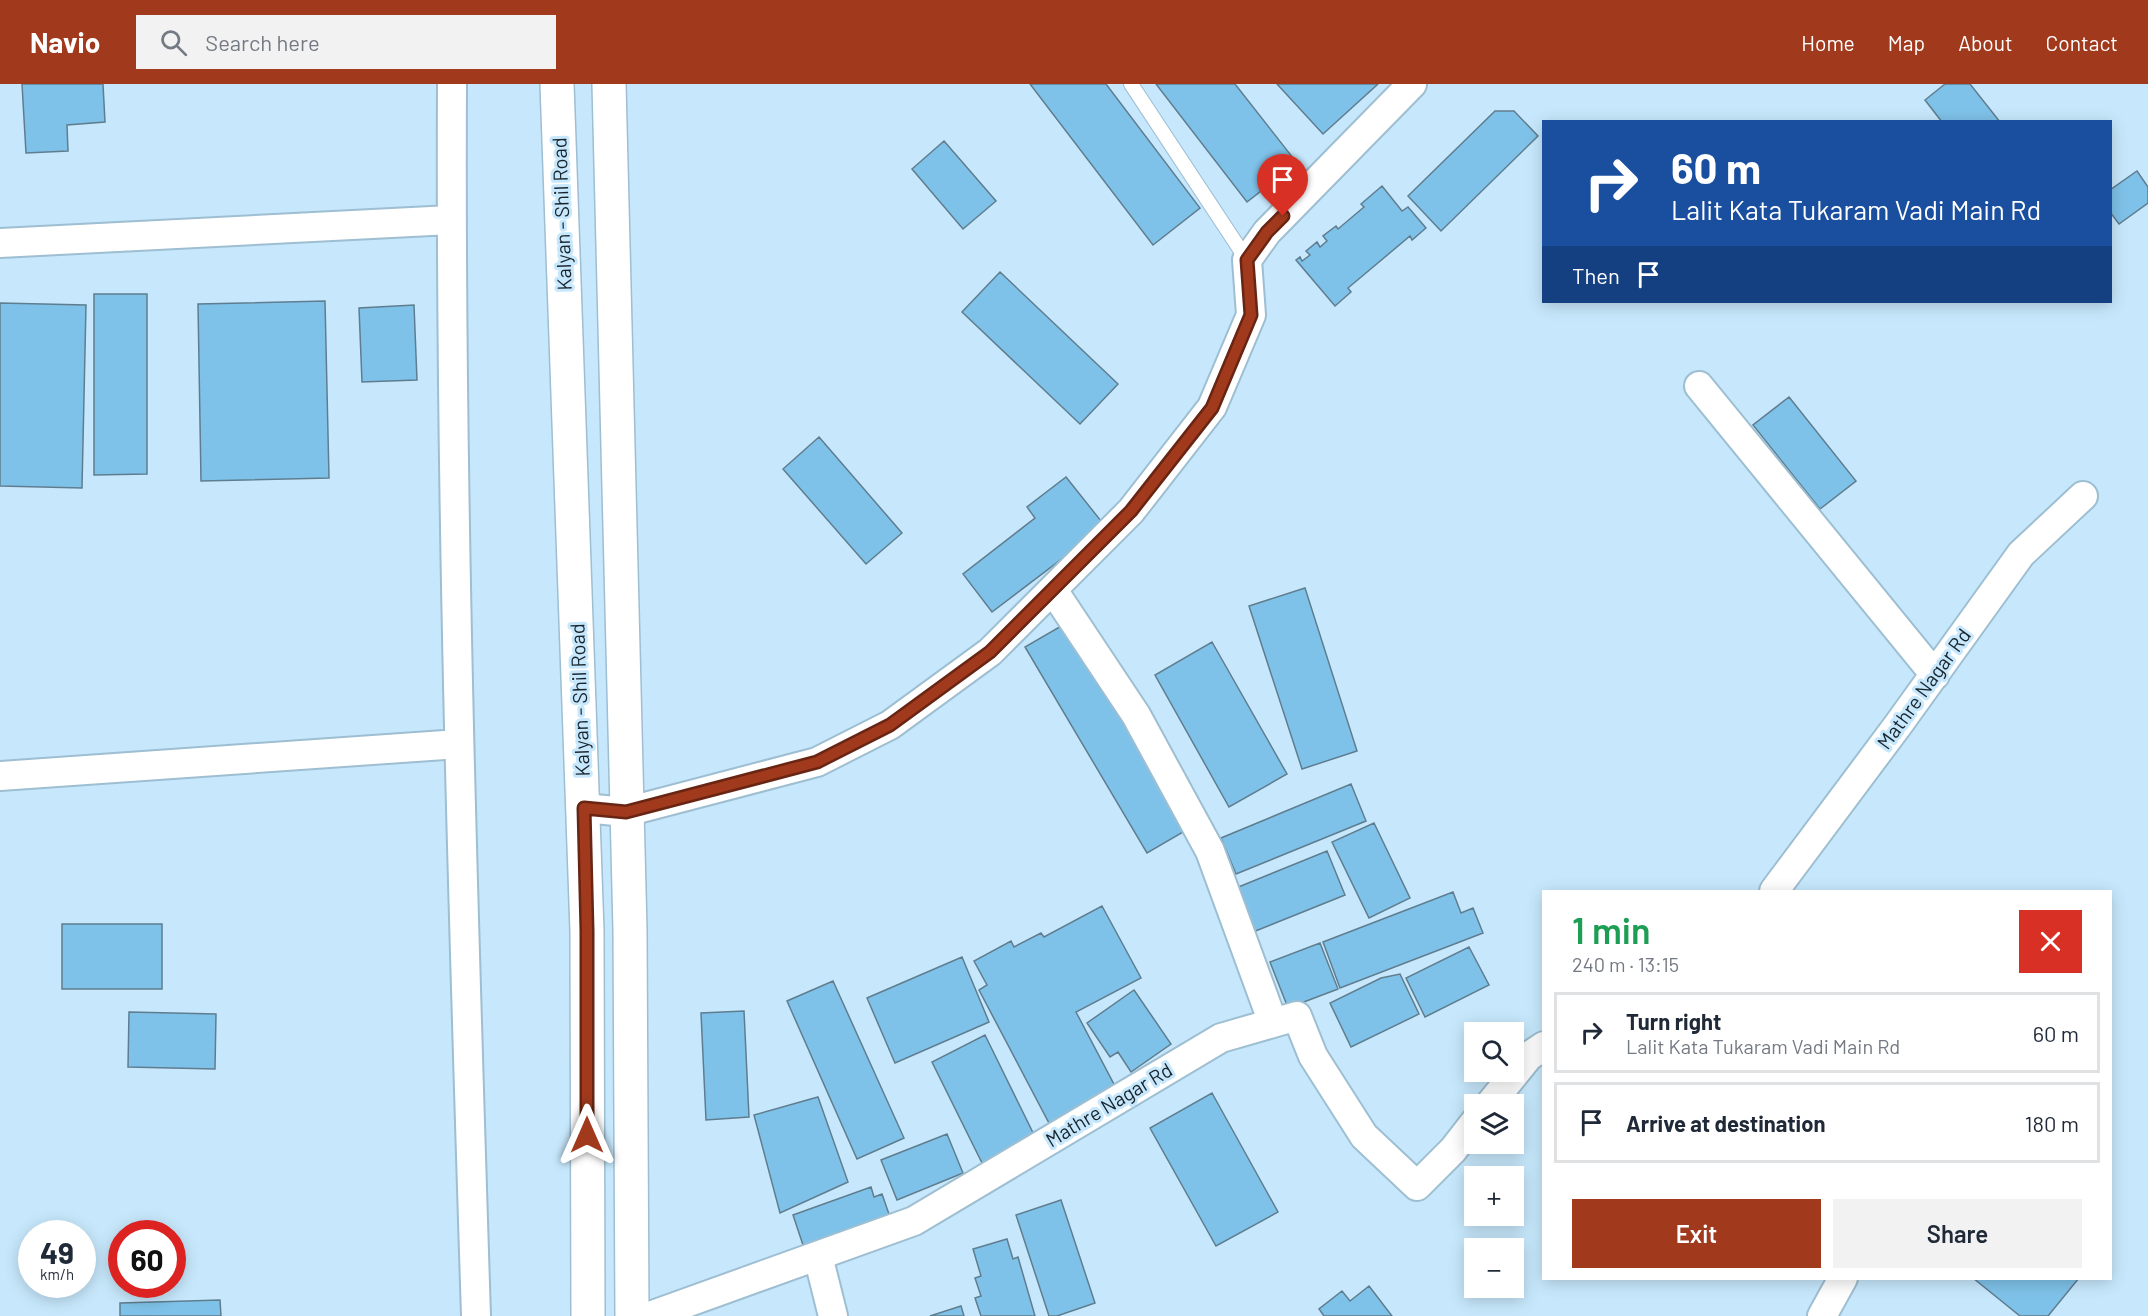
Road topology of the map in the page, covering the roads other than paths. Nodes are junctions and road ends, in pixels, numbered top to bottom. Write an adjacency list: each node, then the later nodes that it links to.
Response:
1 (452, 84): 6 (street)
2 (557, 84): 15 (main road, Kalyan - Shil Road)
3 (609, 84): 16 (main road)
4 (1131, 84): 8 (lane)
5 (1412, 84): 8 (street)
6 (451, 220): 7 (street); 13 (street)
7 (0, 243)
8 (1247, 260): 11 (street)
9 (1699, 386): 12 (street)
10 (2083, 496): 12 (street, Mathre Nagar Rd)
11 (1053, 590): 16 (street); 18 (street)
12 (1935, 675): 17 (street, Mathre Nagar Rd)
13 (459, 744): 14 (street); 24 (street)
14 (0, 776)
15 (584, 808): 16 (street); 25 (main road, Kalyan - Shil Road)
16 (626, 812): 26 (main road)
17 (1775, 890)
18 (1273, 1023): 21 (street, Mathre Nagar Rd); 22 (street, Mathre Nagar Rd)
19 (1542, 1047): 20 (street)
20 (1498, 1094)
21 (1464, 1136)
22 (818, 1256): 27 (street, Mathre Nagar Rd); 28 (street)
23 (1842, 1280): 29 (street)
24 (476, 1316)
25 (588, 1316)
26 (632, 1316)
27 (650, 1316)
28 (833, 1316)
29 (1822, 1316)

